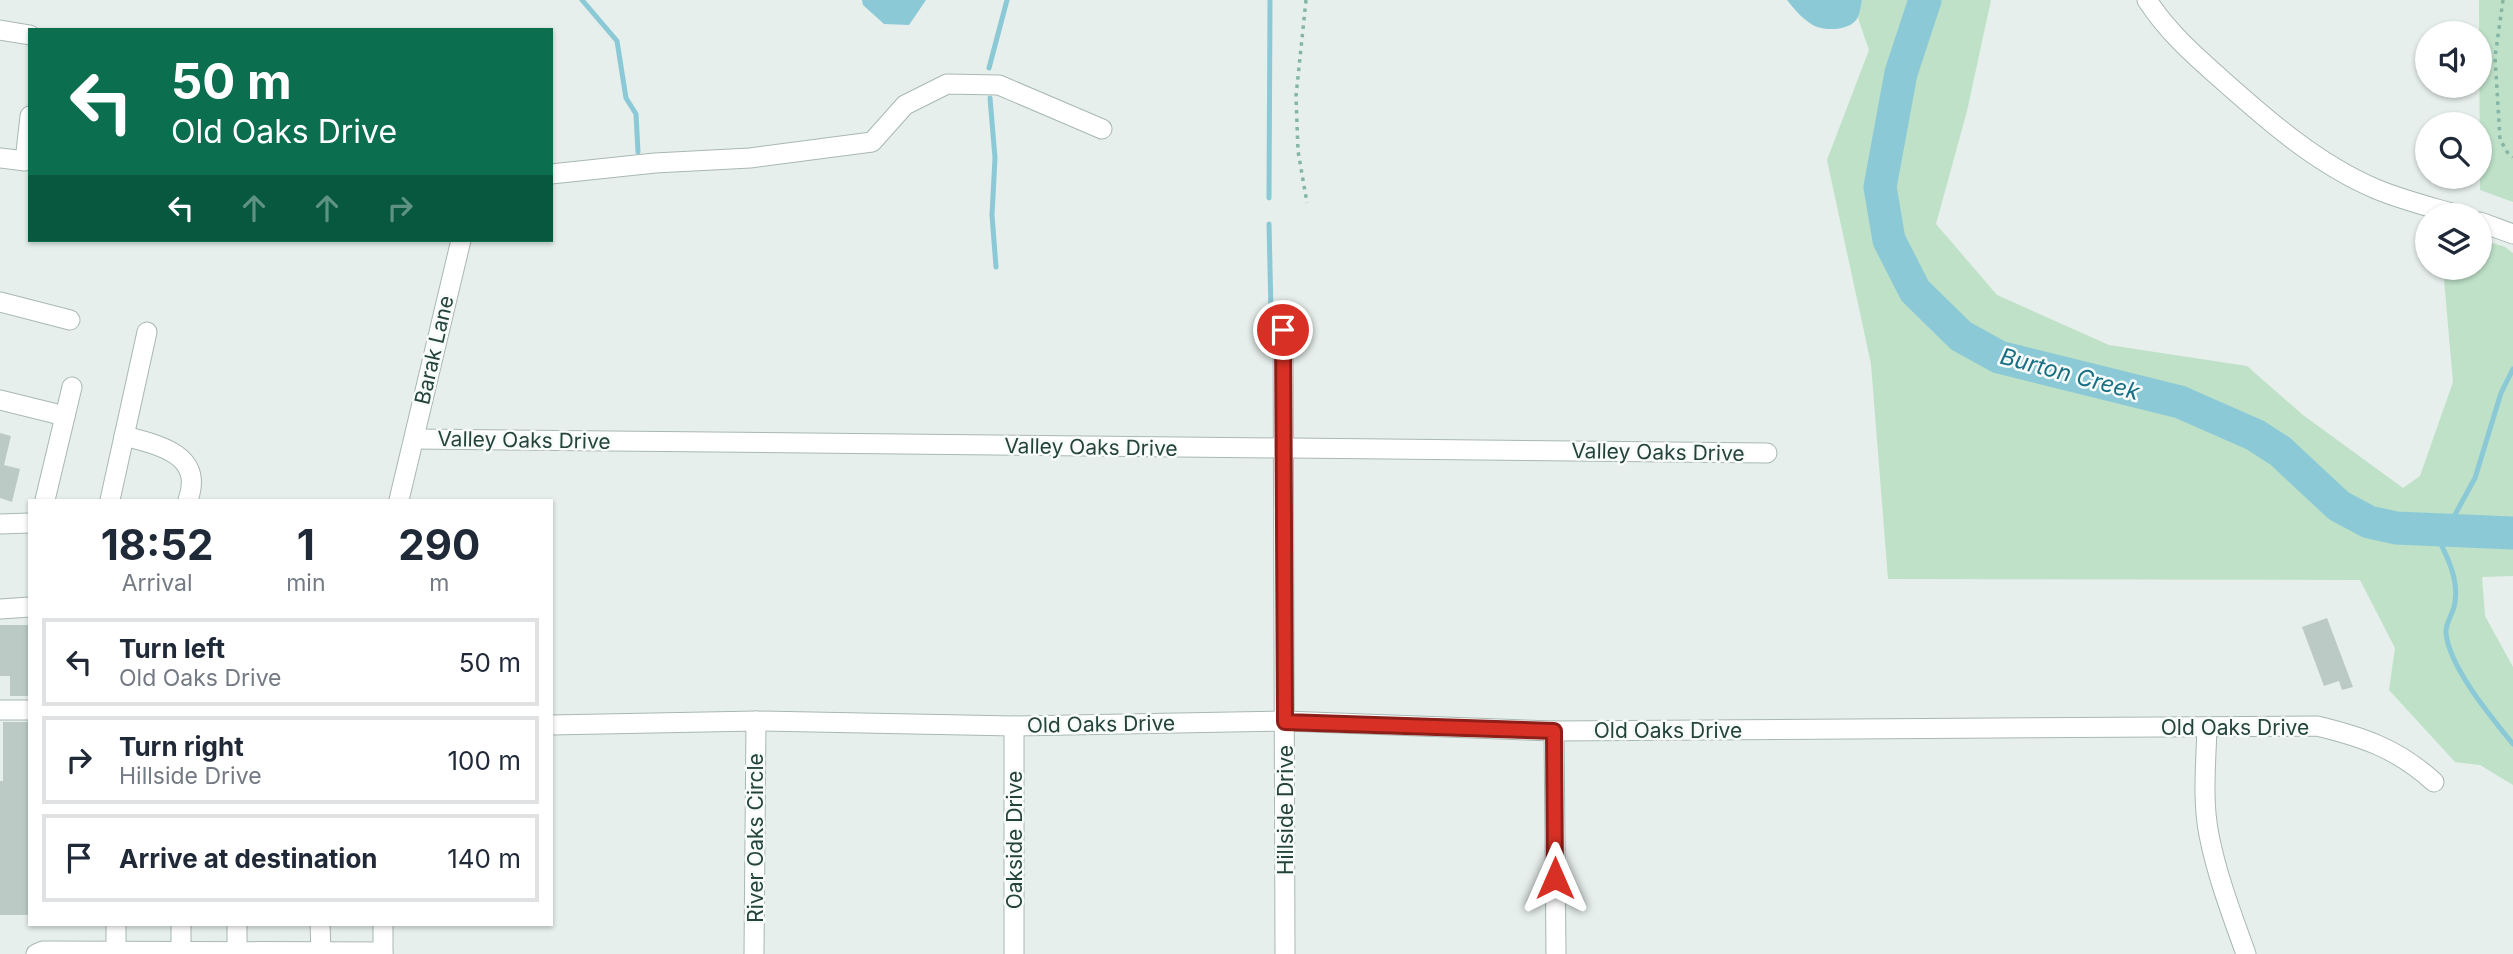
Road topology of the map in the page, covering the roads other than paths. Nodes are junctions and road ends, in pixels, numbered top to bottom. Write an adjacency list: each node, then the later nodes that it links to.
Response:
1 (2147, 0): 8 (street)
2 (0, 30): 3 (street)
3 (28, 35)
4 (1102, 129): 7 (street)
5 (28, 134): 6 (street)
6 (0, 158)
7 (553, 174)
8 (2419, 203)
9 (2492, 226): 10 (street)
10 (2513, 234)
11 (460, 242): 20 (street, Barak Lane)
12 (0, 302): 13 (street)
13 (69, 320)
14 (1283, 330): 21 (street, Hillside Drive)
15 (147, 332): 19 (street)
16 (72, 387): 18 (street)
17 (0, 400): 18 (street)
18 (65, 416): 23 (street)
19 (124, 436): 24 (street); 25 (street)
20 (414, 439): 21 (street, Valley Oaks Drive); 26 (street, Barak Lane)
21 (1283, 449): 22 (street, Valley Oaks Drive); 34 (street, Hillside Drive)
22 (1768, 453)
23 (45, 499)
24 (110, 499)
25 (188, 499)
26 (399, 499)
27 (0, 523): 28 (street)
28 (28, 523)
29 (28, 607): 30 (street)
30 (0, 609)
31 (0, 710): 32 (street)
32 (28, 710)
33 (756, 721): 35 (street, Old Oaks Drive); 36 (street, Old Oaks Drive); 51 (street, River Oaks Circle)
34 (1285, 722): 36 (street, Old Oaks Drive); 38 (street, Old Oaks Drive); 53 (street, Hillside Drive)
35 (553, 725)
36 (1014, 726): 52 (street, Oakside Drive)
37 (2207, 727): 38 (street, Old Oaks Drive); 39 (street, Old Oaks Drive); 55 (street)
38 (1554, 731): 54 (street)
39 (2434, 782)
40 (116, 926): 46 (street)
41 (181, 926): 45 (street)
42 (237, 926): 47 (street)
43 (320, 926): 48 (street)
44 (383, 926): 49 (street)
45 (181, 951): 46 (street); 47 (street)
46 (116, 952): 50 (street)
47 (237, 952): 48 (street)
48 (321, 952): 49 (street)
49 (383, 953)
50 (36, 954)
51 (754, 954)
52 (1014, 954)
53 (1285, 954)
54 (1556, 954)
55 (2246, 954)

